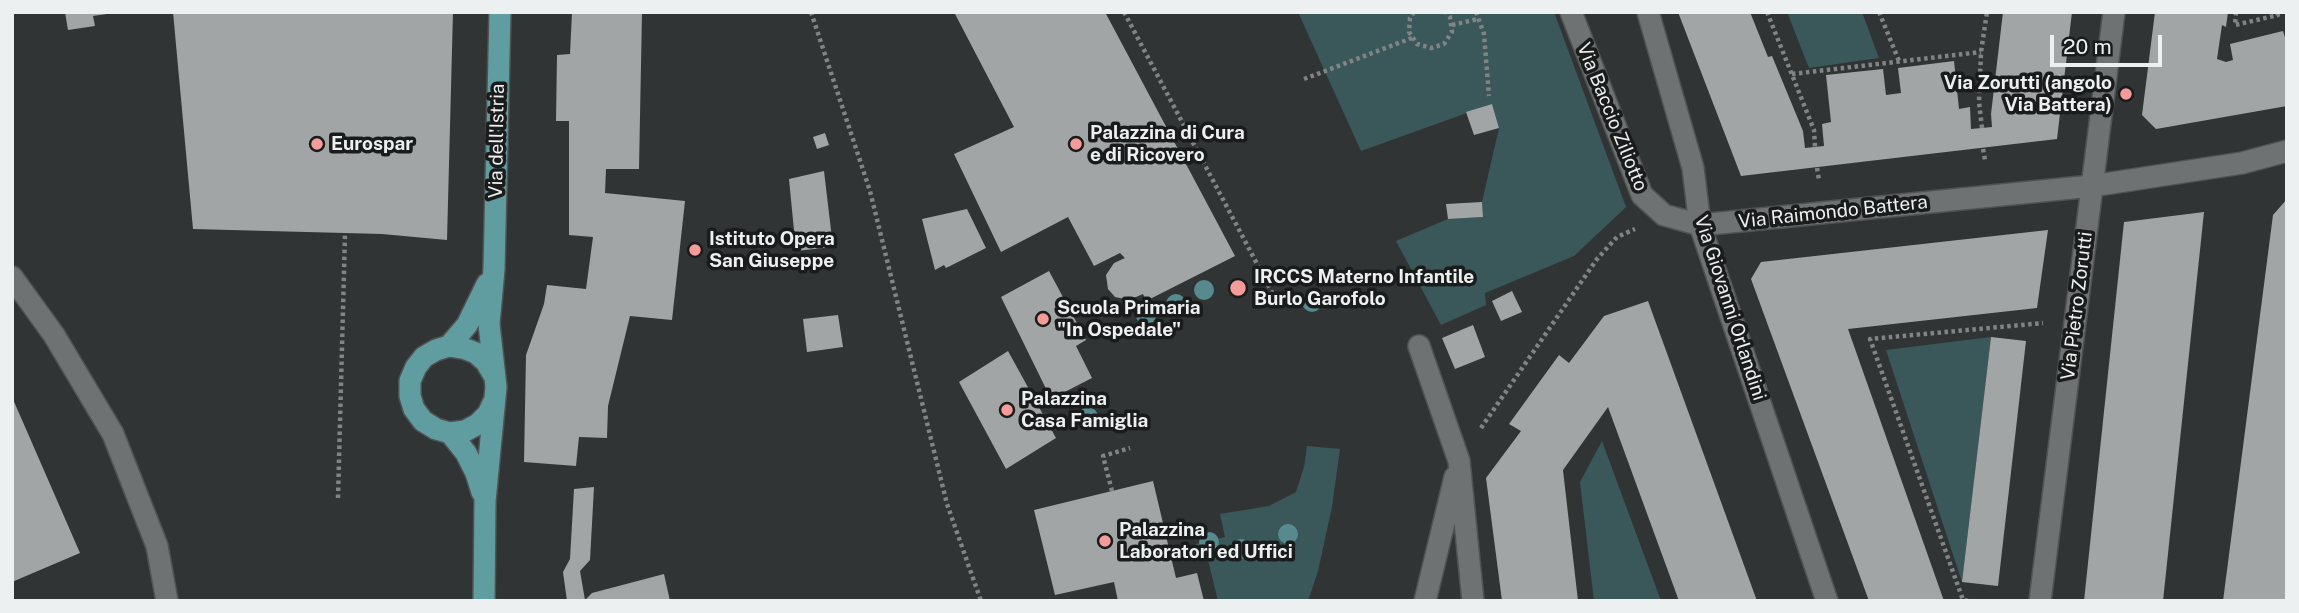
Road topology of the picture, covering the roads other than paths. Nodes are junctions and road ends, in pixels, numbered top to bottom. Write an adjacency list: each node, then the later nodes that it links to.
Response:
1 (500, 12): 9 (main road, Via dell'Istria)
2 (1571, 12): 7 (street, Via Baccio Ziliotto)
3 (1648, 12): 8 (street, Via Giovanni Orlandini)
4 (2114, 12): 6 (street, Via Pietro Zorutti)
5 (2287, 151): 6 (street, Via Raimondo Battera)
6 (2092, 186): 8 (street, Via Raimondo Battera); 23 (street, Via Pietro Zorutti)
7 (1664, 215): 8 (street, Via Raimondo Battera)
8 (1700, 225): 22 (street, Via Giovanni Orlandini)
9 (494, 269): 11 (main road, Via dell'Istria); 13 (main road, Via dell'Istria)
10 (12, 277): 18 (street)
11 (449, 346): 13 (main road); 15 (main road, Via dell'Istria)
12 (1419, 346): 16 (street)
13 (493, 374): 14 (main road, Via dell'Istria)
14 (494, 401): 15 (main road); 17 (main road, Via dell'Istria)
15 (450, 433): 17 (main road, Via dell'Istria)
16 (1459, 461): 20 (street); 21 (street)
17 (485, 501): 19 (main road, Via dell'Istria)
18 (167, 601)
19 (484, 601)
20 (1425, 601)
21 (1473, 601)
22 (1827, 601)
23 (2040, 601)

